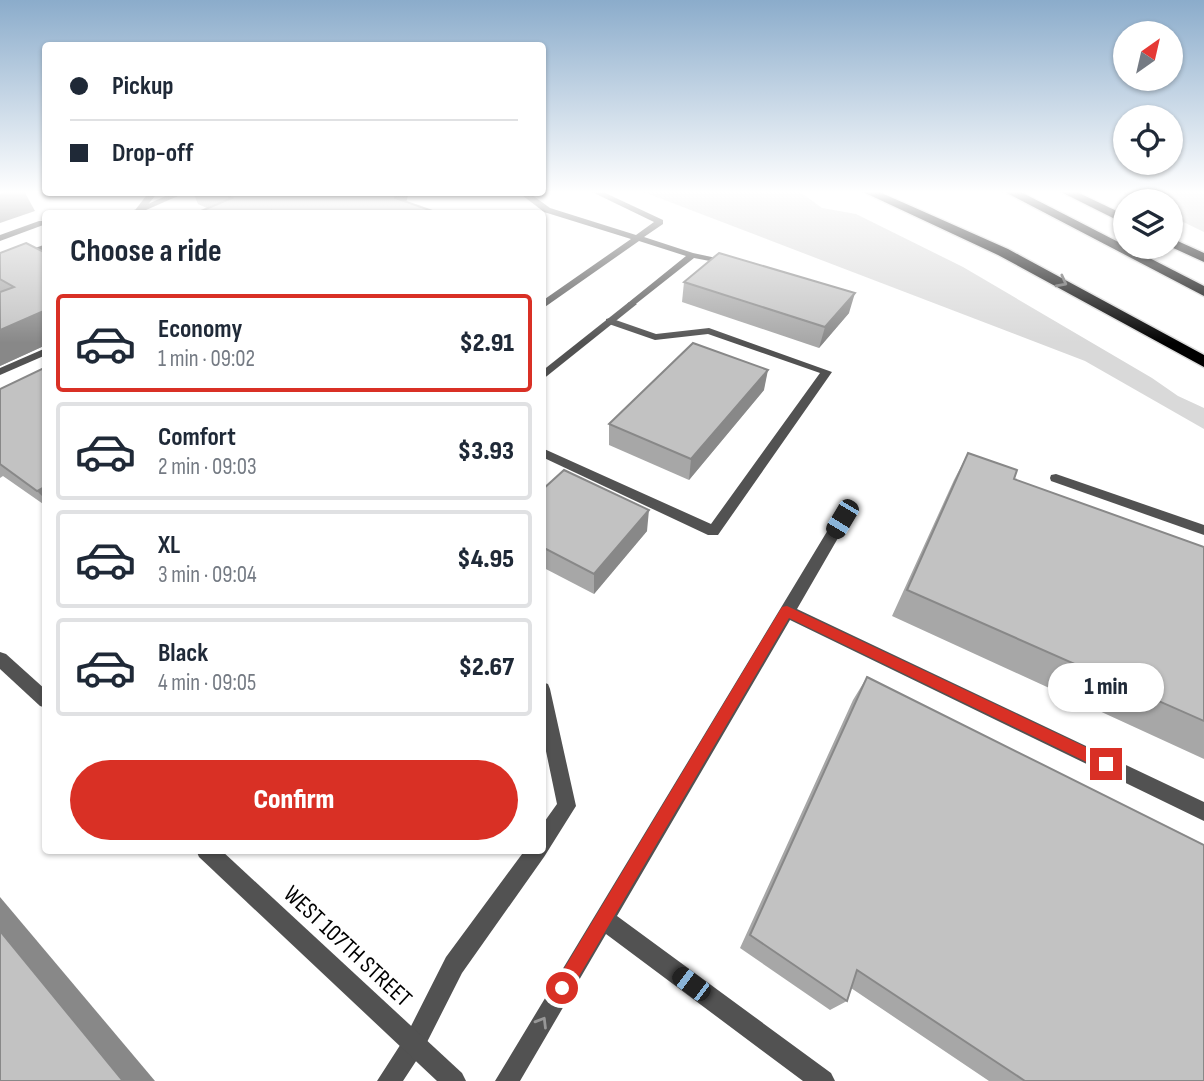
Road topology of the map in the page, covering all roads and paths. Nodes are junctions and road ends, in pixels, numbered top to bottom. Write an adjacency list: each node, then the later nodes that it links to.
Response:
1 (634, 241): 12 (street)
2 (645, 241): 7 (street)
3 (979, 241): 15 (highway, one-way to 15)
4 (1106, 241): 11 (highway)
5 (42, 248): 10 (street)
6 (1183, 248): 8 (highway)
7 (692, 255): 9 (street); 13 (street)
8 (1204, 258)
9 (739, 263)
10 (0, 264)
11 (1204, 292)
12 (546, 303)
13 (610, 321): 17 (street); 18 (street)
14 (42, 353): 16 (street)
15 (1204, 362)
16 (0, 372)
17 (546, 374)
18 (546, 454)
19 (1056, 478): 21 (street)
20 (842, 519): 22 (street)
21 (1204, 530)
22 (787, 611): 26 (street); 30 (street)
23 (2, 665): 24 (street)
24 (42, 698)
25 (546, 708): 27 (street)
26 (1204, 811)
27 (546, 836)
28 (210, 854): 31 (street, WEST 107TH STREET)
29 (534, 854): 31 (street)
30 (603, 919): 34 (street, one-way to 30); 35 (street)
31 (414, 1044): 32 (street); 33 (street, WEST 107TH STREET)
32 (389, 1081)
33 (454, 1081)
34 (507, 1081)
35 (823, 1081)

